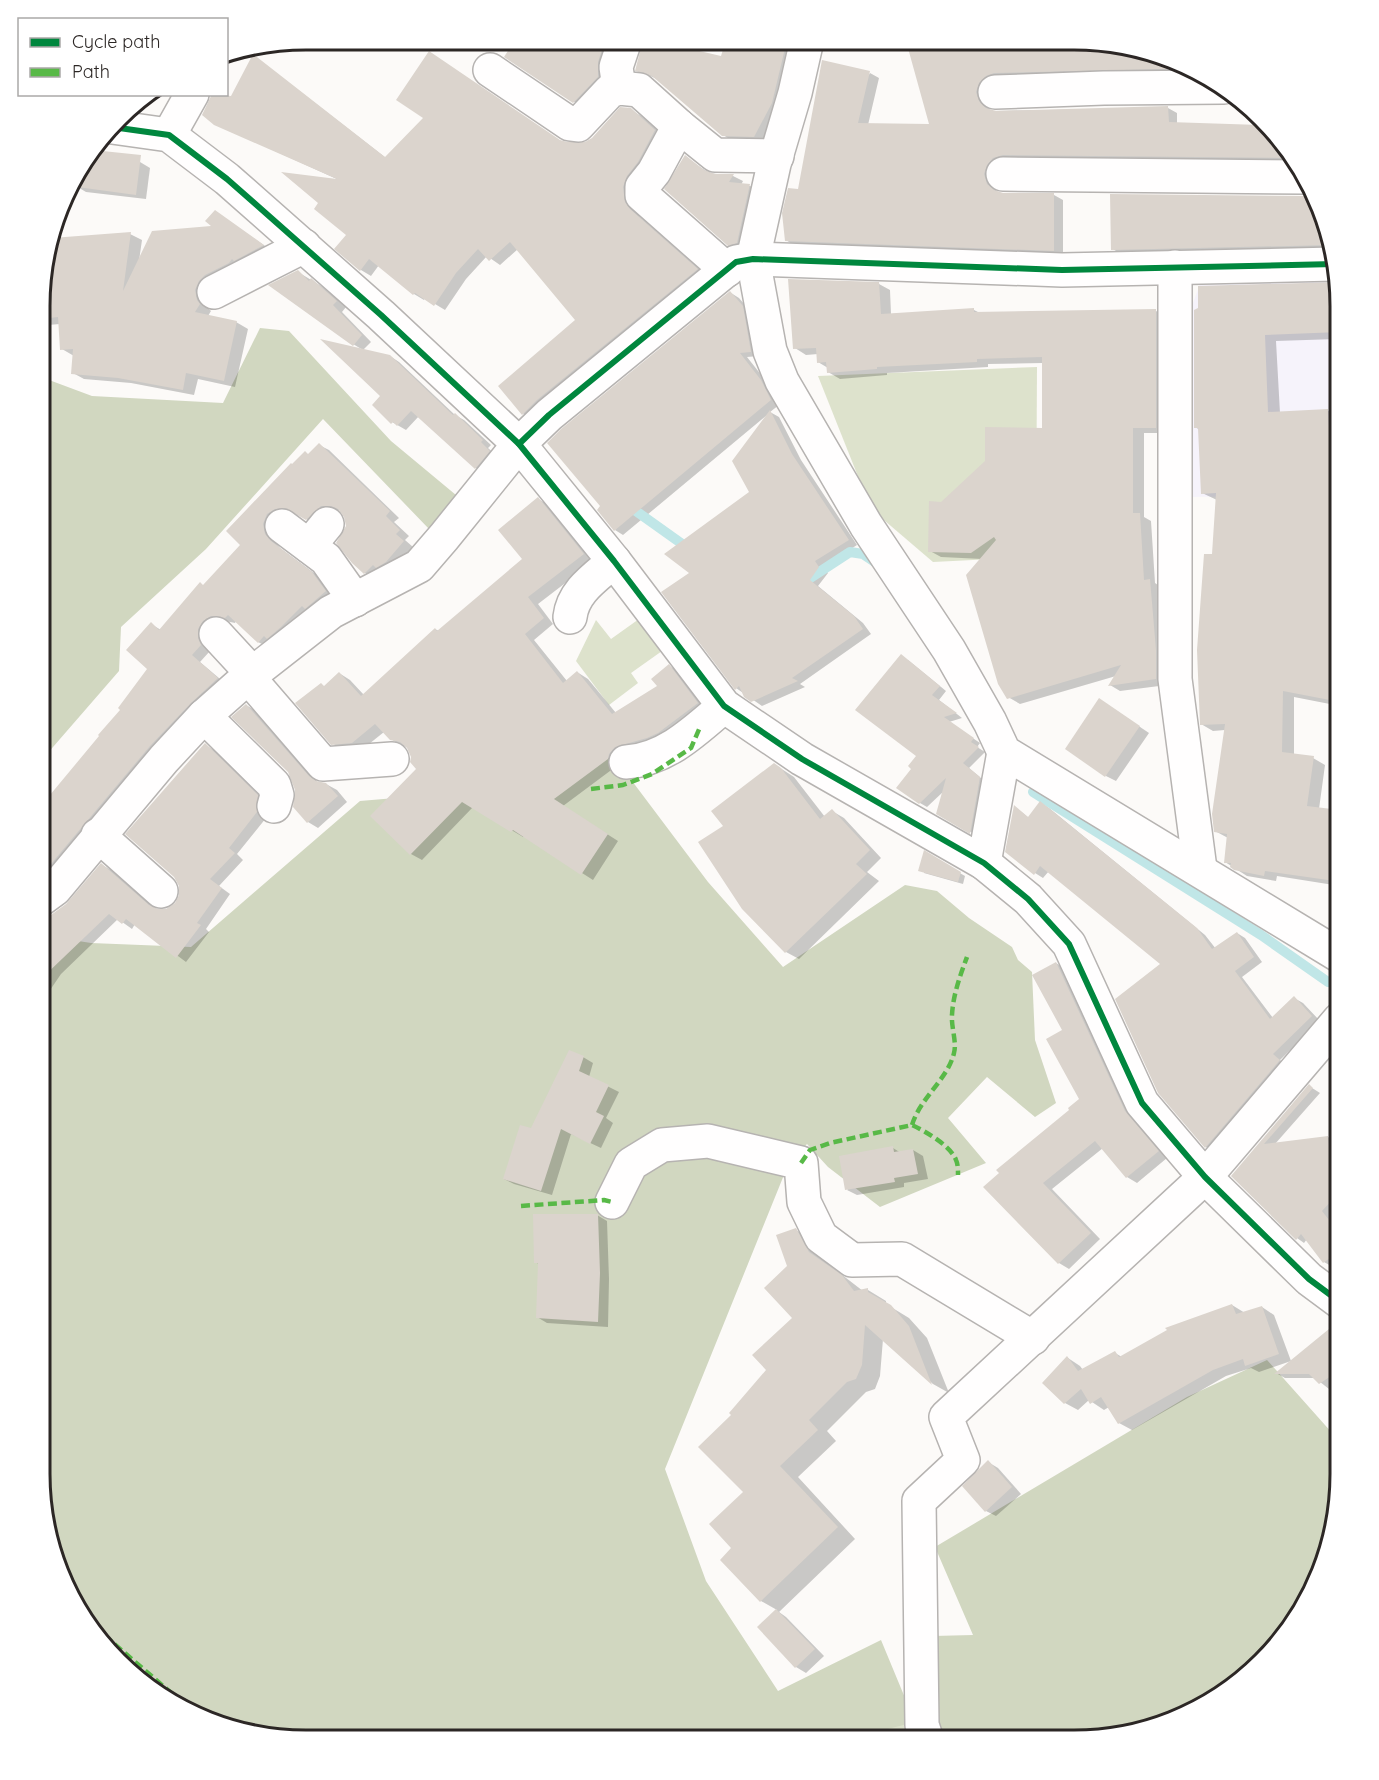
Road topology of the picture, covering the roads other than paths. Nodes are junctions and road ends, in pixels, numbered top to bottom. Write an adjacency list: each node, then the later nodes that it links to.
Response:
1 (622, 50): 5 (street)
2 (805, 50): 11 (street)
3 (490, 70): 5 (street)
4 (1207, 87): 6 (street)
5 (619, 88): 8 (street)
6 (995, 92)
7 (191, 96): 10 (street)
8 (679, 126): 11 (street); 15 (street)
9 (120, 128): 10 (street)
10 (169, 135): 14 (street)
11 (777, 156): 15 (street)
12 (1003, 174): 13 (street)
13 (1294, 177)
14 (304, 246): 18 (street); 19 (street)
15 (740, 264): 17 (street); 19 (street); 28 (street)
16 (1326, 264): 17 (street)
17 (1175, 267): 34 (street)
18 (214, 292)
19 (519, 444): 21 (street); 22 (street)
20 (282, 526): 22 (street)
21 (614, 561): 23 (street); 26 (street)
22 (355, 600): 25 (street)
23 (570, 616)
24 (216, 634): 25 (street)
25 (251, 676): 27 (street); 29 (street)
26 (724, 706): 30 (street); 33 (street)
27 (204, 716): 31 (street); 32 (street)
28 (1004, 752): 33 (street); 34 (street)
29 (392, 759)
30 (626, 762)
31 (274, 806)
32 (98, 835): 35 (street); 36 (street)
33 (984, 863): 39 (street)
34 (1200, 869): 37 (street)
35 (161, 891)
36 (50, 893)
37 (1330, 950)
38 (1330, 1031): 39 (street)
39 (1205, 1177): 41 (street); 42 (street)
40 (612, 1202): 42 (street)
41 (1330, 1295)
42 (1033, 1338): 43 (street)
43 (924, 1730)

